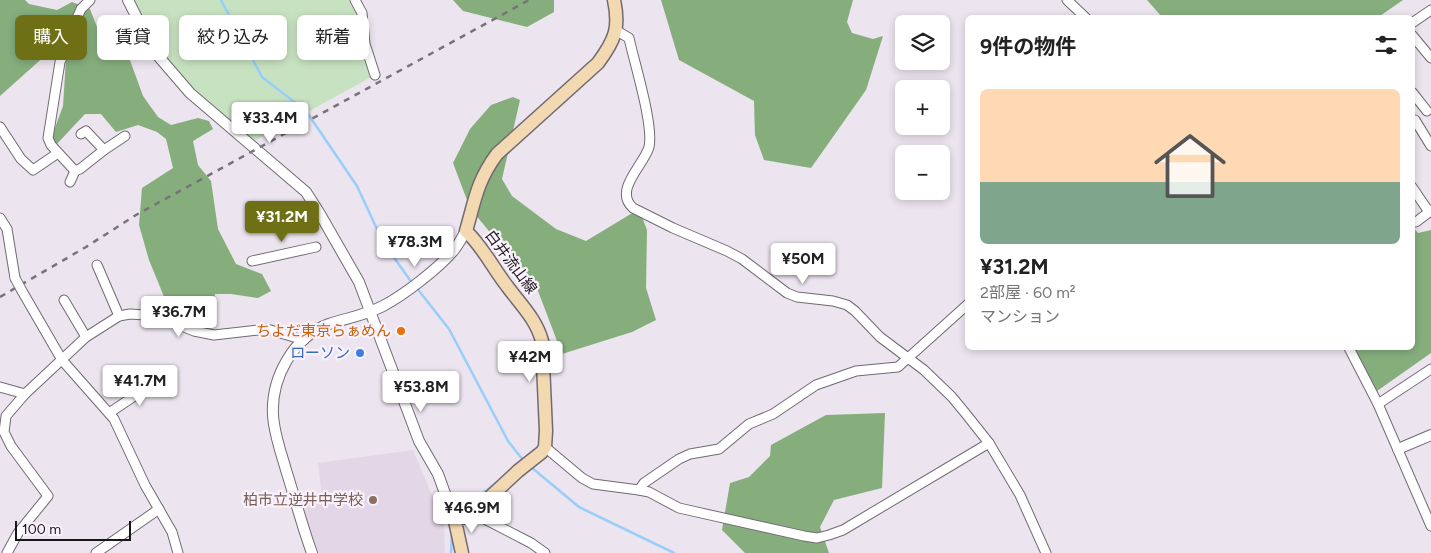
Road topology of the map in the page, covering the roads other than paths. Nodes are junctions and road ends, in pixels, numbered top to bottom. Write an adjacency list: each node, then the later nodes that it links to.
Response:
1 (90, 0): 22 (street)
2 (128, 0): 35 (street)
3 (356, 0): 12 (street)
4 (614, 0): 9 (main road)
5 (1067, 0): 7 (street)
6 (1431, 10): 8 (street)
7 (1083, 15)
8 (1415, 21)
9 (617, 31): 29 (main road, 白井流山線); 40 (street)
10 (1415, 39): 11 (street)
11 (1431, 58)
12 (375, 75)
13 (1415, 95): 14 (street)
14 (1429, 110): 15 (street)
15 (1415, 120)
16 (1415, 122): 20 (street)
17 (0, 127): 22 (street)
18 (82, 134): 21 (street)
19 (125, 136): 21 (street)
20 (1431, 146)
21 (104, 150): 23 (street)
22 (58, 153): 23 (street)
23 (75, 171): 24 (street)
24 (70, 182)
25 (1415, 191): 26 (street)
26 (1430, 211): 28 (street)
27 (0, 218): 41 (street, bridge)
28 (1416, 222)
29 (466, 230): 35 (street); 50 (main road, 白井流山線)
30 (316, 248): 31 (street)
31 (252, 261)
32 (97, 265): 36 (street)
33 (64, 300): 37 (street)
34 (965, 307): 40 (street)
35 (370, 312): 38 (street); 55 (street)
36 (119, 316): 37 (street); 38 (street)
37 (86, 338): 41 (street)
38 (304, 340): 57 (street)
39 (1350, 350): 46 (street)
40 (907, 358): 49 (street); 52 (street)
41 (62, 360): 45 (street); 47 (street)
42 (1431, 370): 46 (street)
43 (157, 381): 47 (street)
44 (0, 388): 45 (street)
45 (24, 394): 58 (street)
46 (1378, 404): 51 (street)
47 (110, 413): 53 (street)
48 (1431, 435): 51 (street)
49 (989, 443): 52 (street); 63 (street)
50 (545, 447): 52 (street); 54 (main road)
51 (1398, 449): 56 (street)
52 (638, 490)
53 (158, 509): 59 (street); 60 (street)
54 (473, 513): 55 (main road); 62 (street)
55 (454, 521): 61 (main road)
56 (1431, 526)
57 (310, 552)
58 (8, 553)
59 (96, 553)
60 (178, 553)
61 (462, 553)
62 (545, 553)
63 (1046, 553)

